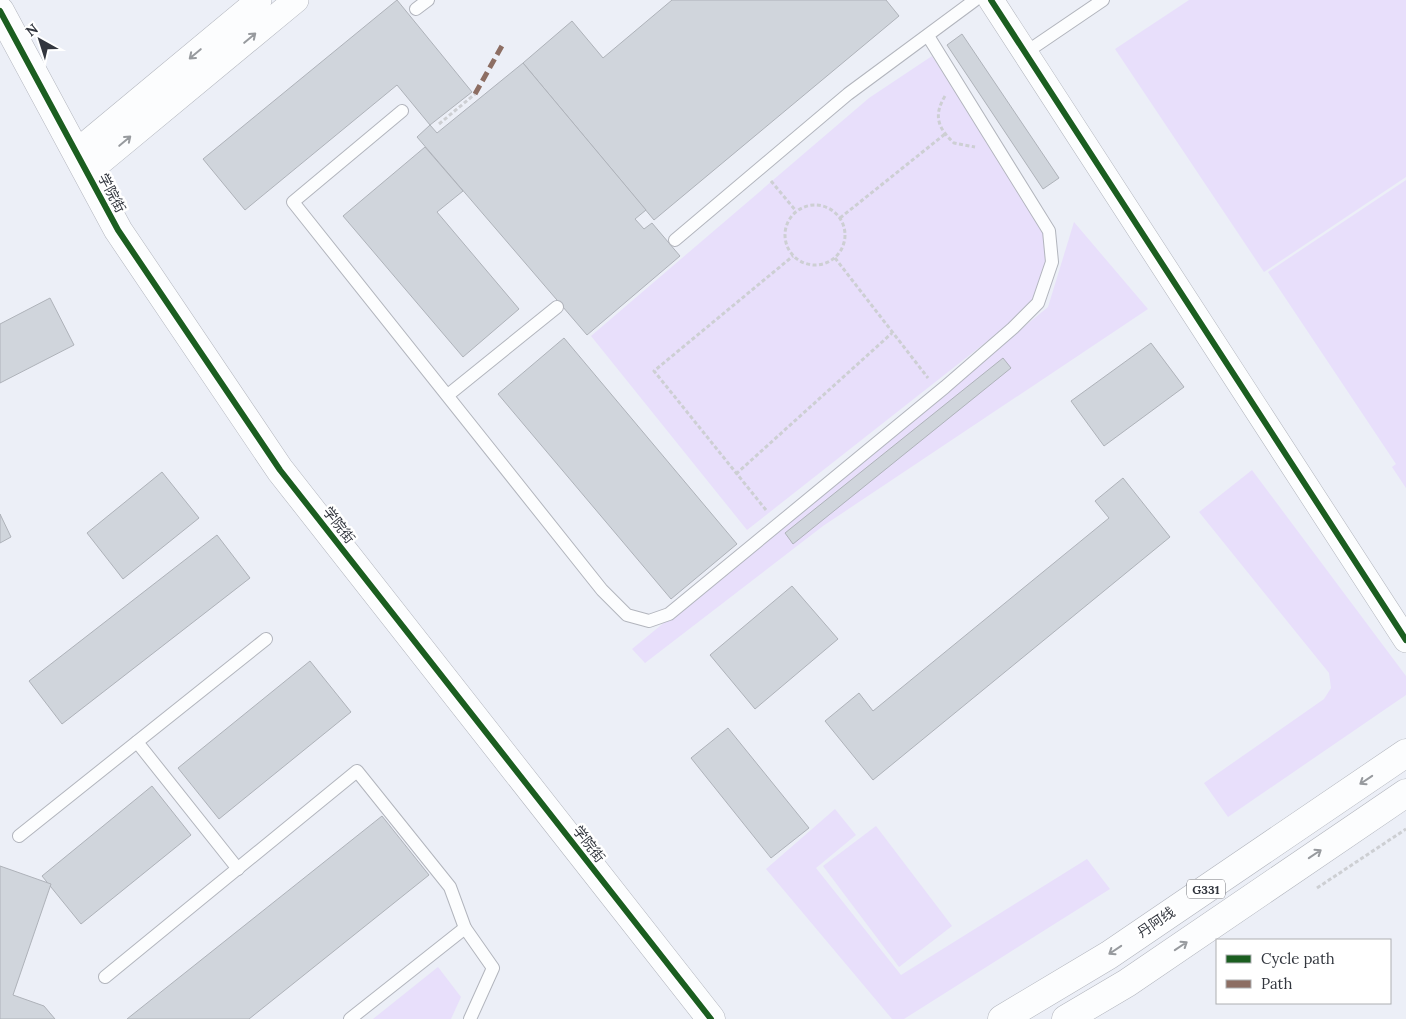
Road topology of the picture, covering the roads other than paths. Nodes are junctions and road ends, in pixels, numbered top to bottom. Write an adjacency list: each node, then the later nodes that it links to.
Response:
1 (259, 0): 12 (street, one-way to 12)
2 (296, 0): 12 (street, one-way to 2)
3 (428, 0): 7 (lane)
4 (975, 0): 9 (lane)
5 (991, 0): 10 (street)
6 (1103, 0): 10 (lane)
7 (416, 9)
8 (0, 10): 12 (main road, 学院街)
9 (928, 36): 13 (lane); 15 (lane)
10 (1025, 53): 17 (street)
11 (402, 112): 15 (lane)
12 (82, 162): 27 (main road, 学院街)
13 (675, 240)
14 (557, 307): 15 (lane)
15 (448, 395)
16 (266, 640): 18 (lane)
17 (1406, 640)
18 (137, 742): 21 (lane); 22 (lane)
19 (1406, 753): 28 (main road, 丹阿线 / G331, one-way to 28)
20 (1406, 793): 29 (main road, G331, one-way to 20)
21 (19, 836)
22 (238, 869): 23 (lane); 24 (lane)
23 (465, 928): 25 (lane); 26 (lane)
24 (105, 977)
25 (350, 1019)
26 (470, 1019)
27 (711, 1019)
28 (1002, 1019)
29 (1066, 1019)

